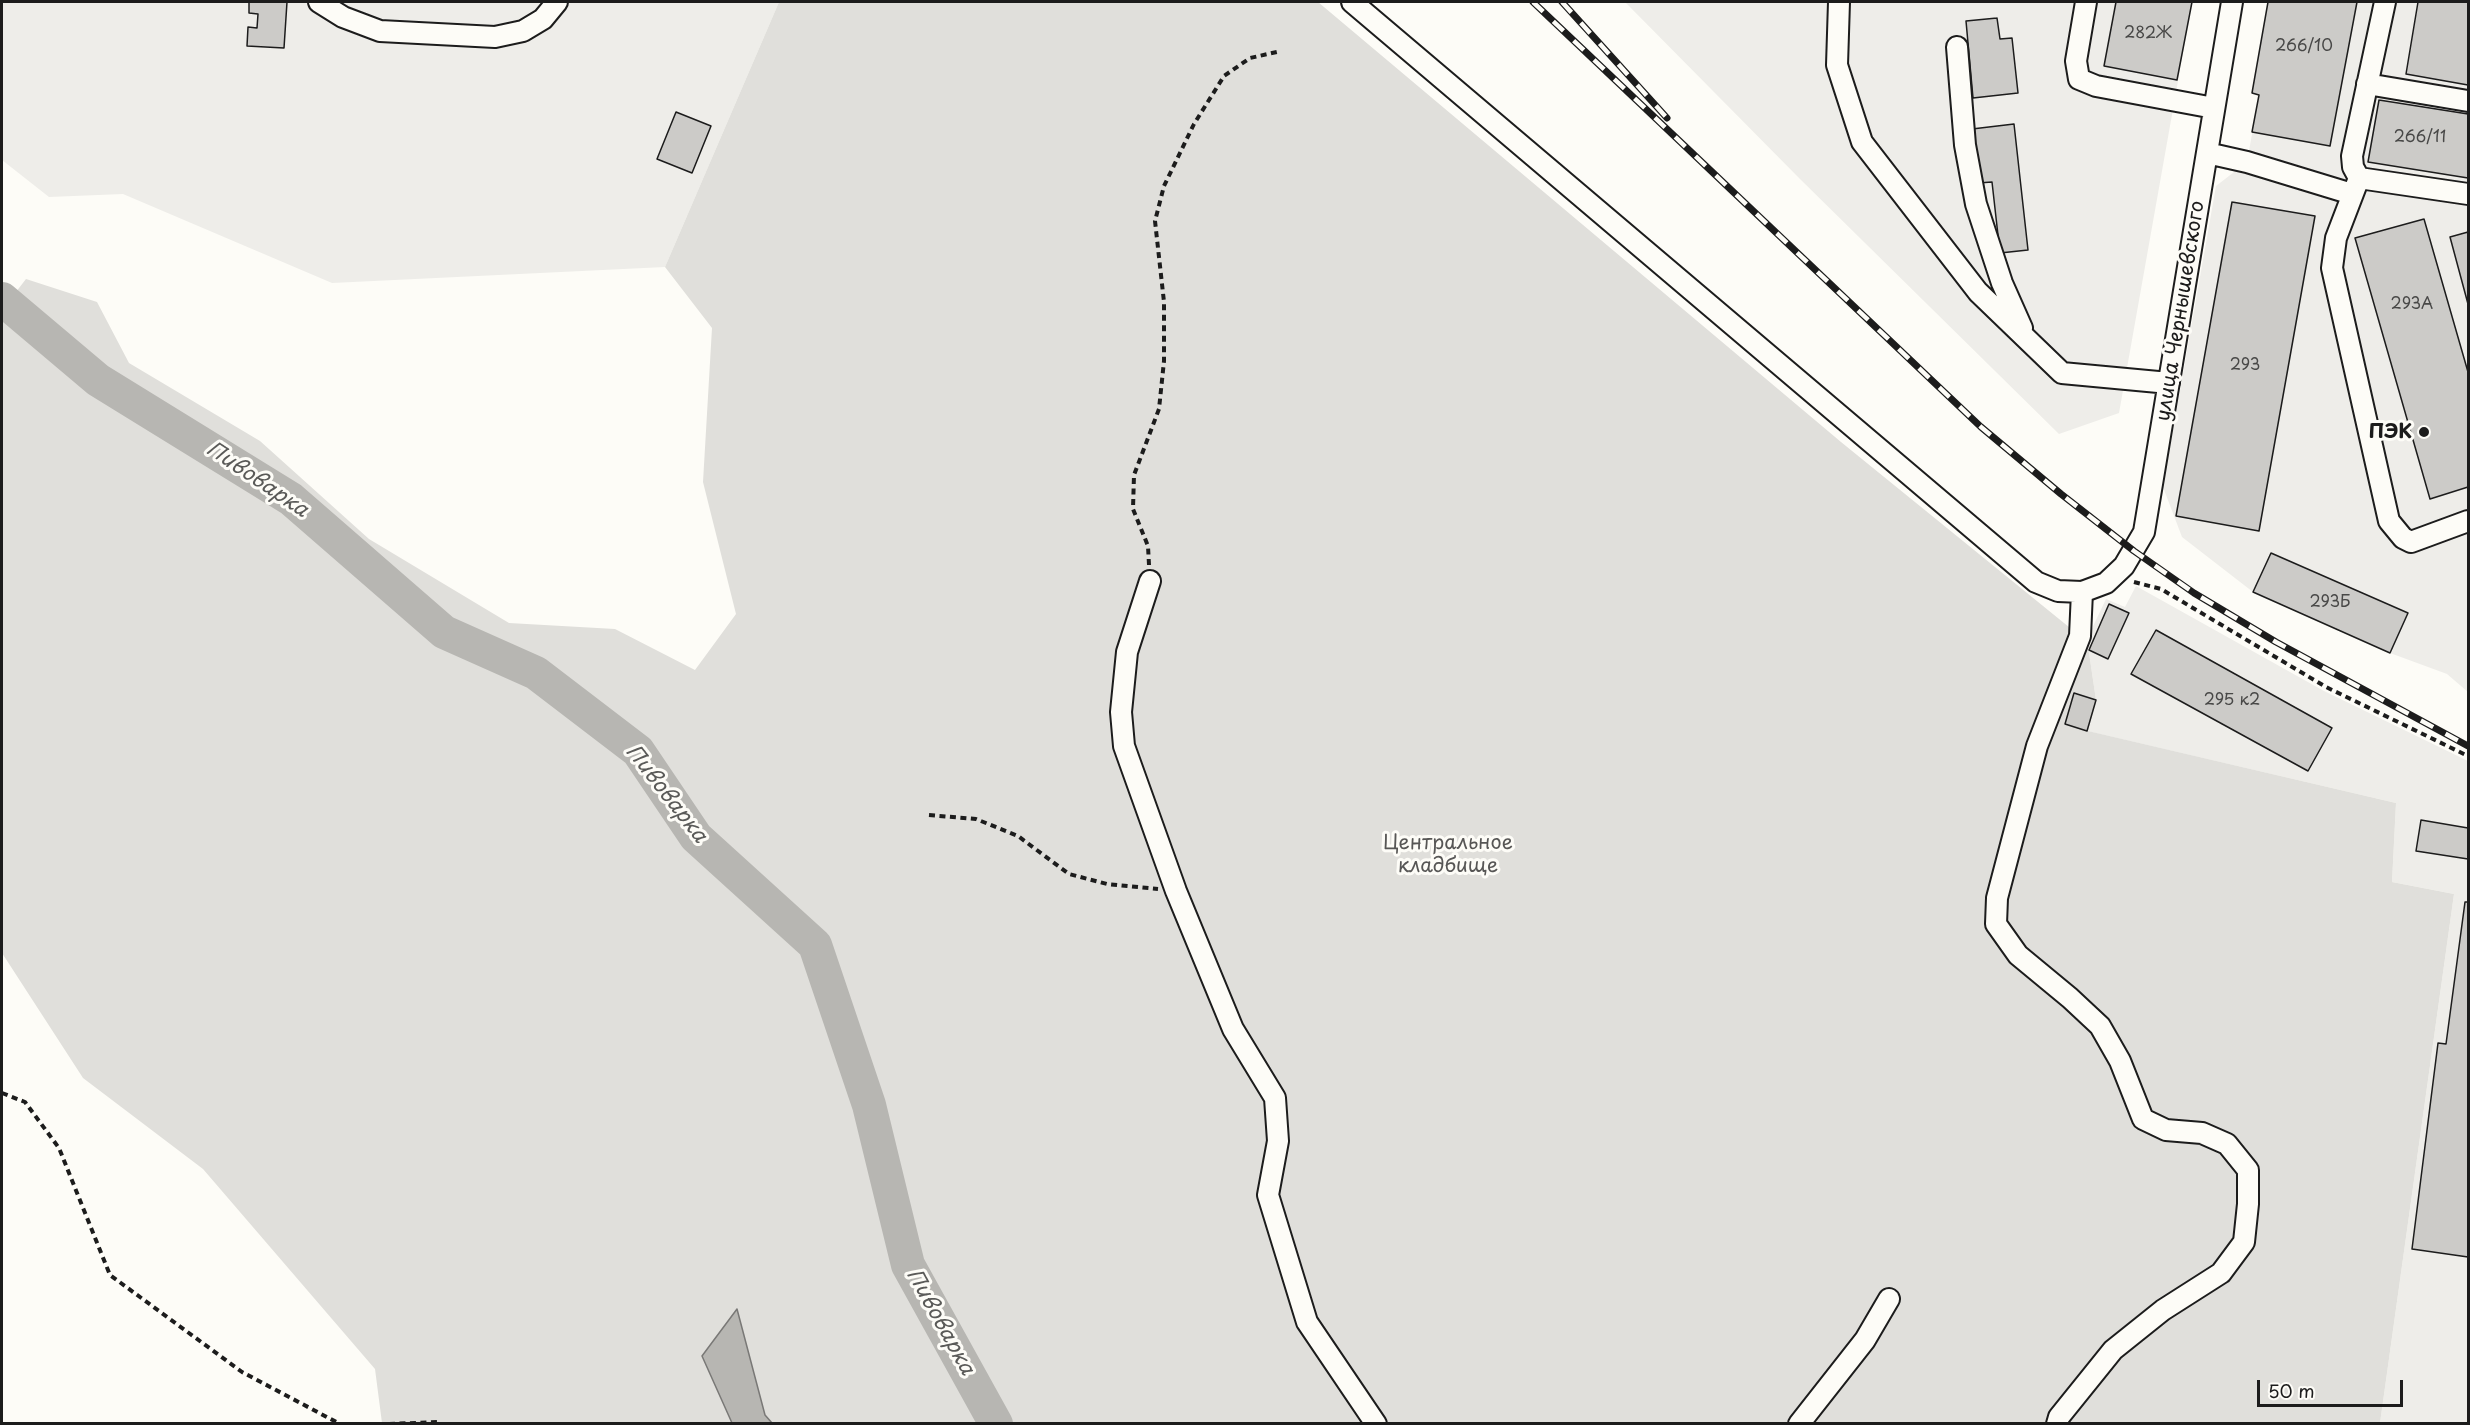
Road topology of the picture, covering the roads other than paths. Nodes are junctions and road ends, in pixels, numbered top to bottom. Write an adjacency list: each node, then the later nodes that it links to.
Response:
1 (319, 2): 2 (street)
2 (557, 2)
3 (1352, 2): 19 (street)
4 (1839, 2): 15 (street)
5 (2086, 2): 11 (street)
6 (2232, 2): 11 (street, улица Чернышевского)
7 (2385, 2): 9 (street)
8 (1957, 47): 15 (street)
9 (2367, 84): 10 (street); 13 (street)
10 (2469, 101)
11 (2214, 108): 12 (street, улица Чернышевского)
12 (2207, 153): 13 (street); 16 (street, улица Чернышевского)
13 (2355, 186): 14 (street); 17 (street)
14 (2469, 194)
15 (2026, 339): 16 (street)
16 (2169, 383): 19 (street, улица Чернышевского)
17 (2469, 521)
18 (1150, 581): 21 (street)
19 (2082, 592): 23 (street)
20 (1889, 1299): 22 (street)
21 (1376, 1424)
22 (1799, 1424)
23 (2057, 1424)

